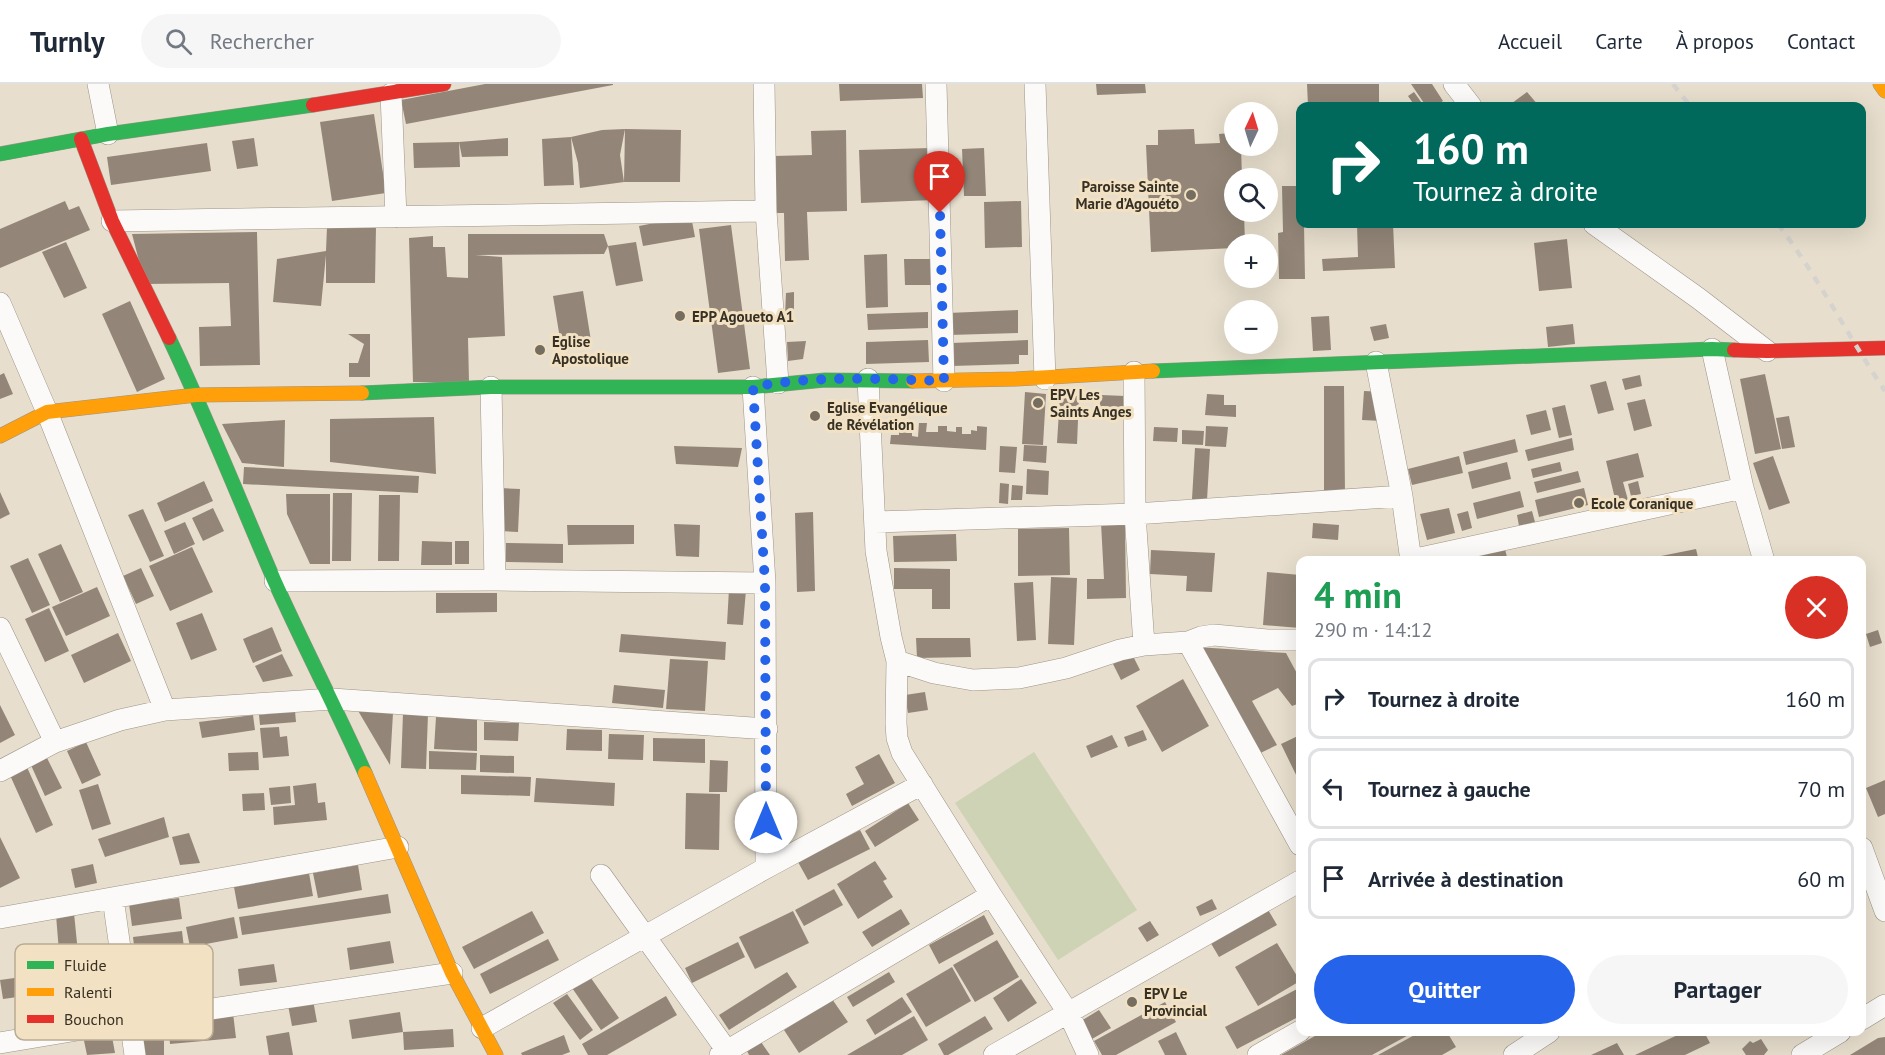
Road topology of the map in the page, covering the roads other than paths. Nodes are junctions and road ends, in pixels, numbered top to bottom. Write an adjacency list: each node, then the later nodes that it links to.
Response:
1 (98, 84): 11 (street)
2 (444, 84): 9 (street)
3 (764, 84): 14 (street)
4 (936, 84): 26 (street)
5 (1035, 84): 25 (street)
6 (1454, 84): 10 (street)
7 (1880, 84): 8 (street)
8 (1885, 91)
9 (392, 94): 11 (street); 15 (street)
10 (1468, 102)
11 (108, 134): 12 (street)
12 (81, 139): 13 (street); 16 (street)
13 (0, 154)
14 (766, 211): 15 (street); 27 (street)
15 (396, 216): 16 (street)
16 (112, 221): 30 (street)
17 (1600, 228): 21 (street)
18 (0, 303): 31 (street)
19 (1885, 348): 21 (street)
20 (1712, 349): 21 (street); 22 (street); 33 (street)
21 (1767, 351)
22 (1376, 362): 23 (street); 34 (street)
23 (1134, 372): 25 (street); 35 (street)
24 (868, 379): 26 (street); 27 (street); 36 (street)
25 (1045, 379): 26 (street)
26 (944, 381)
27 (777, 382): 29 (street)
28 (490, 387): 29 (street); 30 (street); 40 (street)
29 (753, 387): 42 (street)
30 (196, 395): 31 (street); 41 (street)
31 (47, 412): 32 (street); 49 (street)
32 (0, 436)
33 (1743, 488): 38 (street); 39 (street)
34 (1402, 496): 35 (street); 37 (street)
35 (1135, 514): 36 (street); 46 (street)
36 (875, 522): 47 (street)
37 (1410, 556)
38 (1434, 556)
39 (1763, 556)
40 (495, 580): 41 (street); 42 (street)
41 (275, 581): 48 (street)
42 (765, 583): 50 (street)
43 (0, 628): 51 (street)
44 (1296, 640): 45 (street)
45 (1188, 642): 46 (street); 54 (street)
46 (1144, 645): 47 (street)
47 (897, 661): 53 (street)
48 (332, 699): 49 (street); 50 (street); 55 (street)
49 (165, 710): 51 (street)
50 (767, 729): 57 (street)
51 (55, 742): 52 (street)
52 (0, 771)
53 (922, 784): 57 (street); 60 (street)
54 (1296, 838)
55 (398, 847): 61 (street); 66 (street)
56 (1866, 863): 62 (street)
57 (766, 868): 64 (street)
58 (601, 875): 64 (street)
59 (1296, 883): 69 (street)
60 (991, 895): 69 (street); 78 (street)
61 (113, 898): 63 (street); 65 (street)
62 (1885, 911)
63 (0, 918)
64 (645, 936): 71 (street); 78 (street)
65 (120, 944)
66 (452, 973): 68 (street); 71 (street)
67 (1885, 1005): 70 (street)
68 (213, 1009)
69 (1069, 1014): 81 (street); 82 (street)
70 (1866, 1017)
71 (482, 1028): 80 (street)
72 (1296, 1033): 83 (street)
73 (1544, 1036): 84 (street)
74 (1833, 1036): 85 (street)
75 (18, 1040): 77 (street)
76 (133, 1040): 79 (street)
77 (0, 1043)
78 (726, 1054)
79 (135, 1055)
80 (496, 1055)
81 (994, 1055)
82 (1088, 1055)
83 (1258, 1055)
84 (1514, 1055)
85 (1802, 1055)

